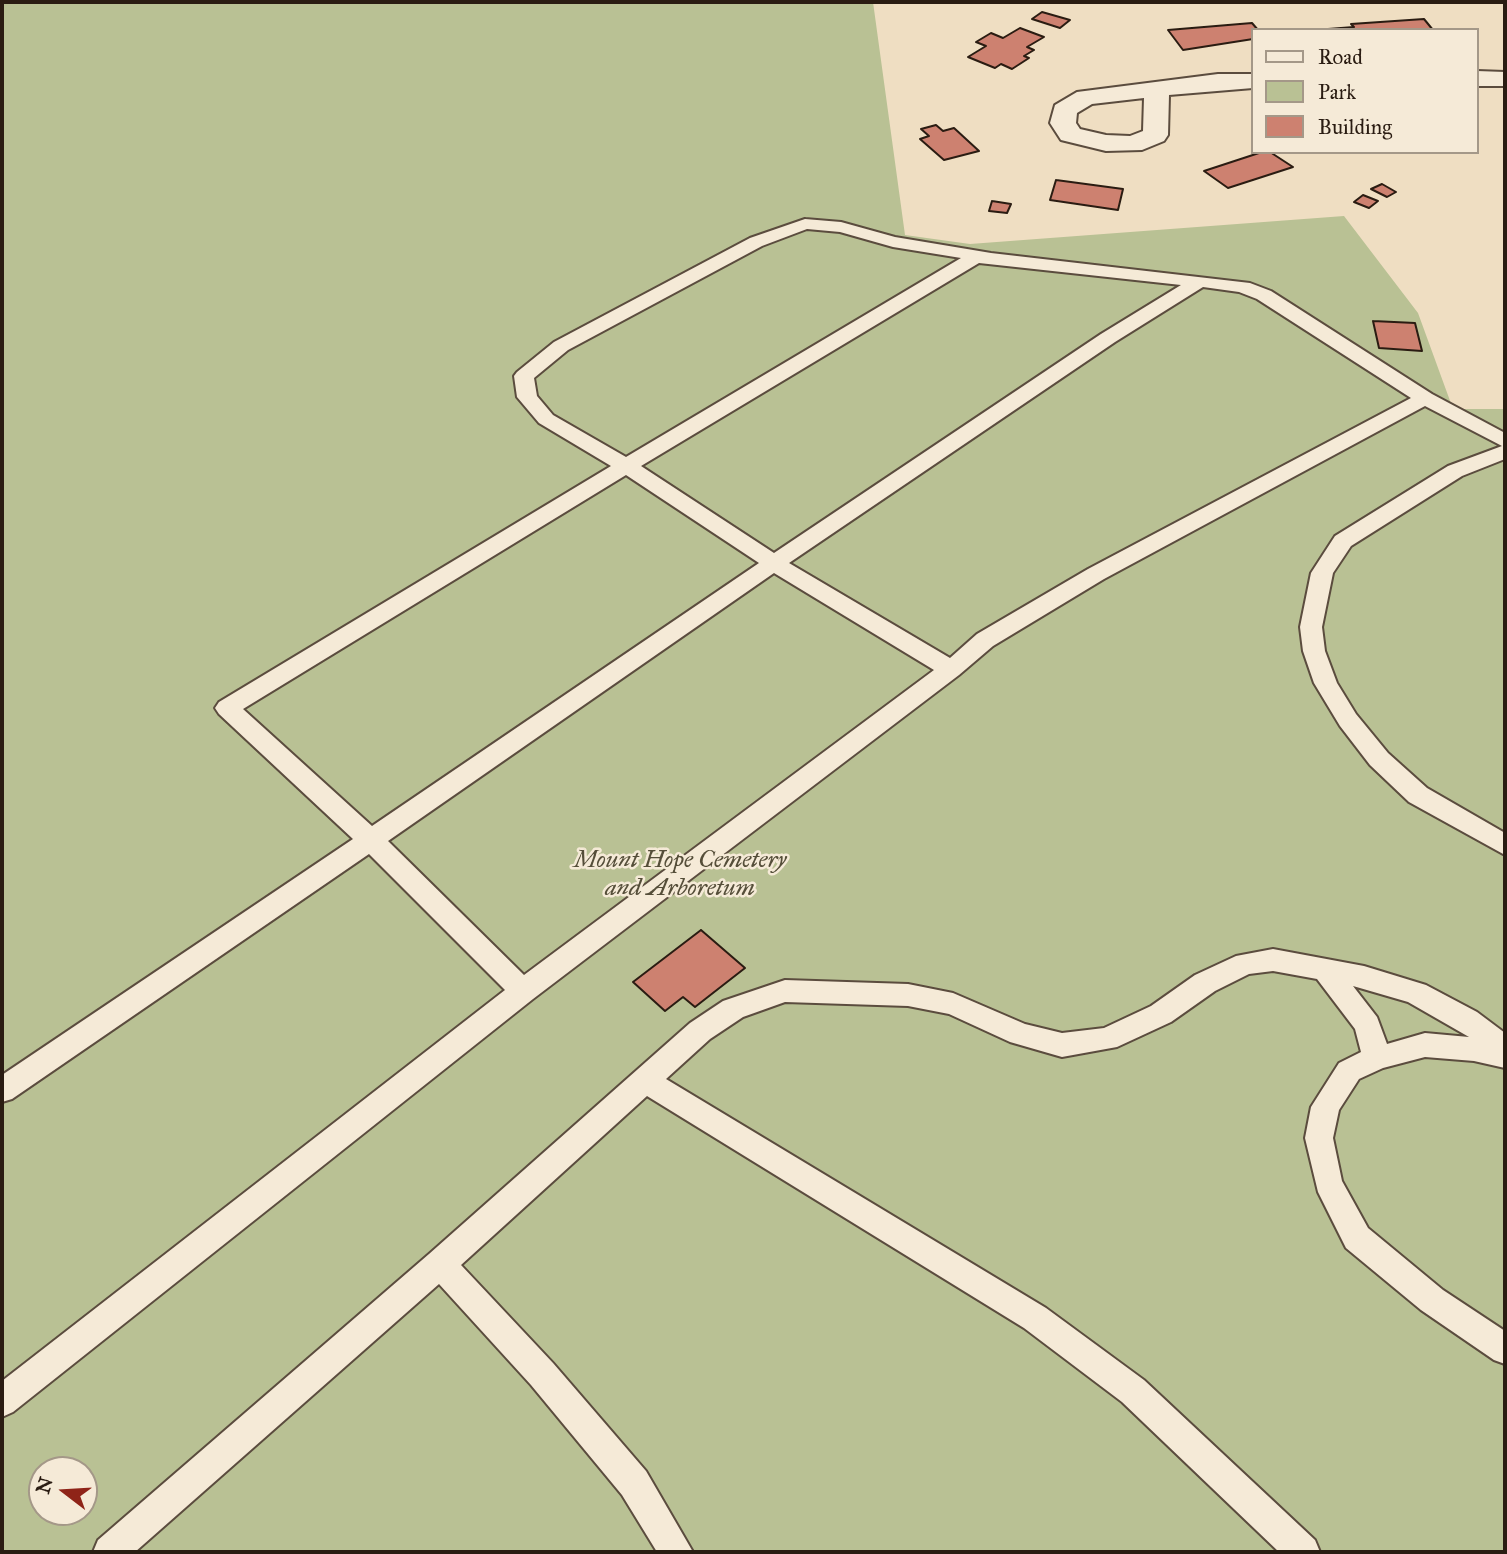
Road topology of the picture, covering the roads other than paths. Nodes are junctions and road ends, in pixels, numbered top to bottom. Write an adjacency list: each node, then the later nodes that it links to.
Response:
1 (1479, 78): 2 (street)
2 (1505, 79)
3 (1252, 81): 4 (street)
4 (1156, 89)
5 (985, 257): 6 (lane); 10 (lane); 10 (lane)
6 (1200, 281): 7 (lane); 11 (lane)
7 (1425, 398): 8 (lane); 12 (lane)
8 (1505, 441)
9 (1505, 452): 14 (lane)
10 (626, 466): 11 (lane); 13 (lane)
11 (774, 563): 12 (lane); 13 (lane)
12 (951, 669): 16 (lane)
13 (371, 840): 16 (lane); 21 (lane)
14 (1505, 845)
15 (1325, 969): 17 (lane); 19 (lane); 20 (lane)
16 (523, 991): 24 (lane)
17 (1505, 1048)
18 (1505, 1056): 19 (lane)
19 (1377, 1058): 23 (lane)
20 (644, 1080): 22 (lane); 27 (lane)
21 (2, 1090)
22 (440, 1264): 25 (lane); 26 (lane)
23 (1505, 1349)
24 (2, 1401)
25 (110, 1552)
26 (676, 1552)
27 (1303, 1552)

